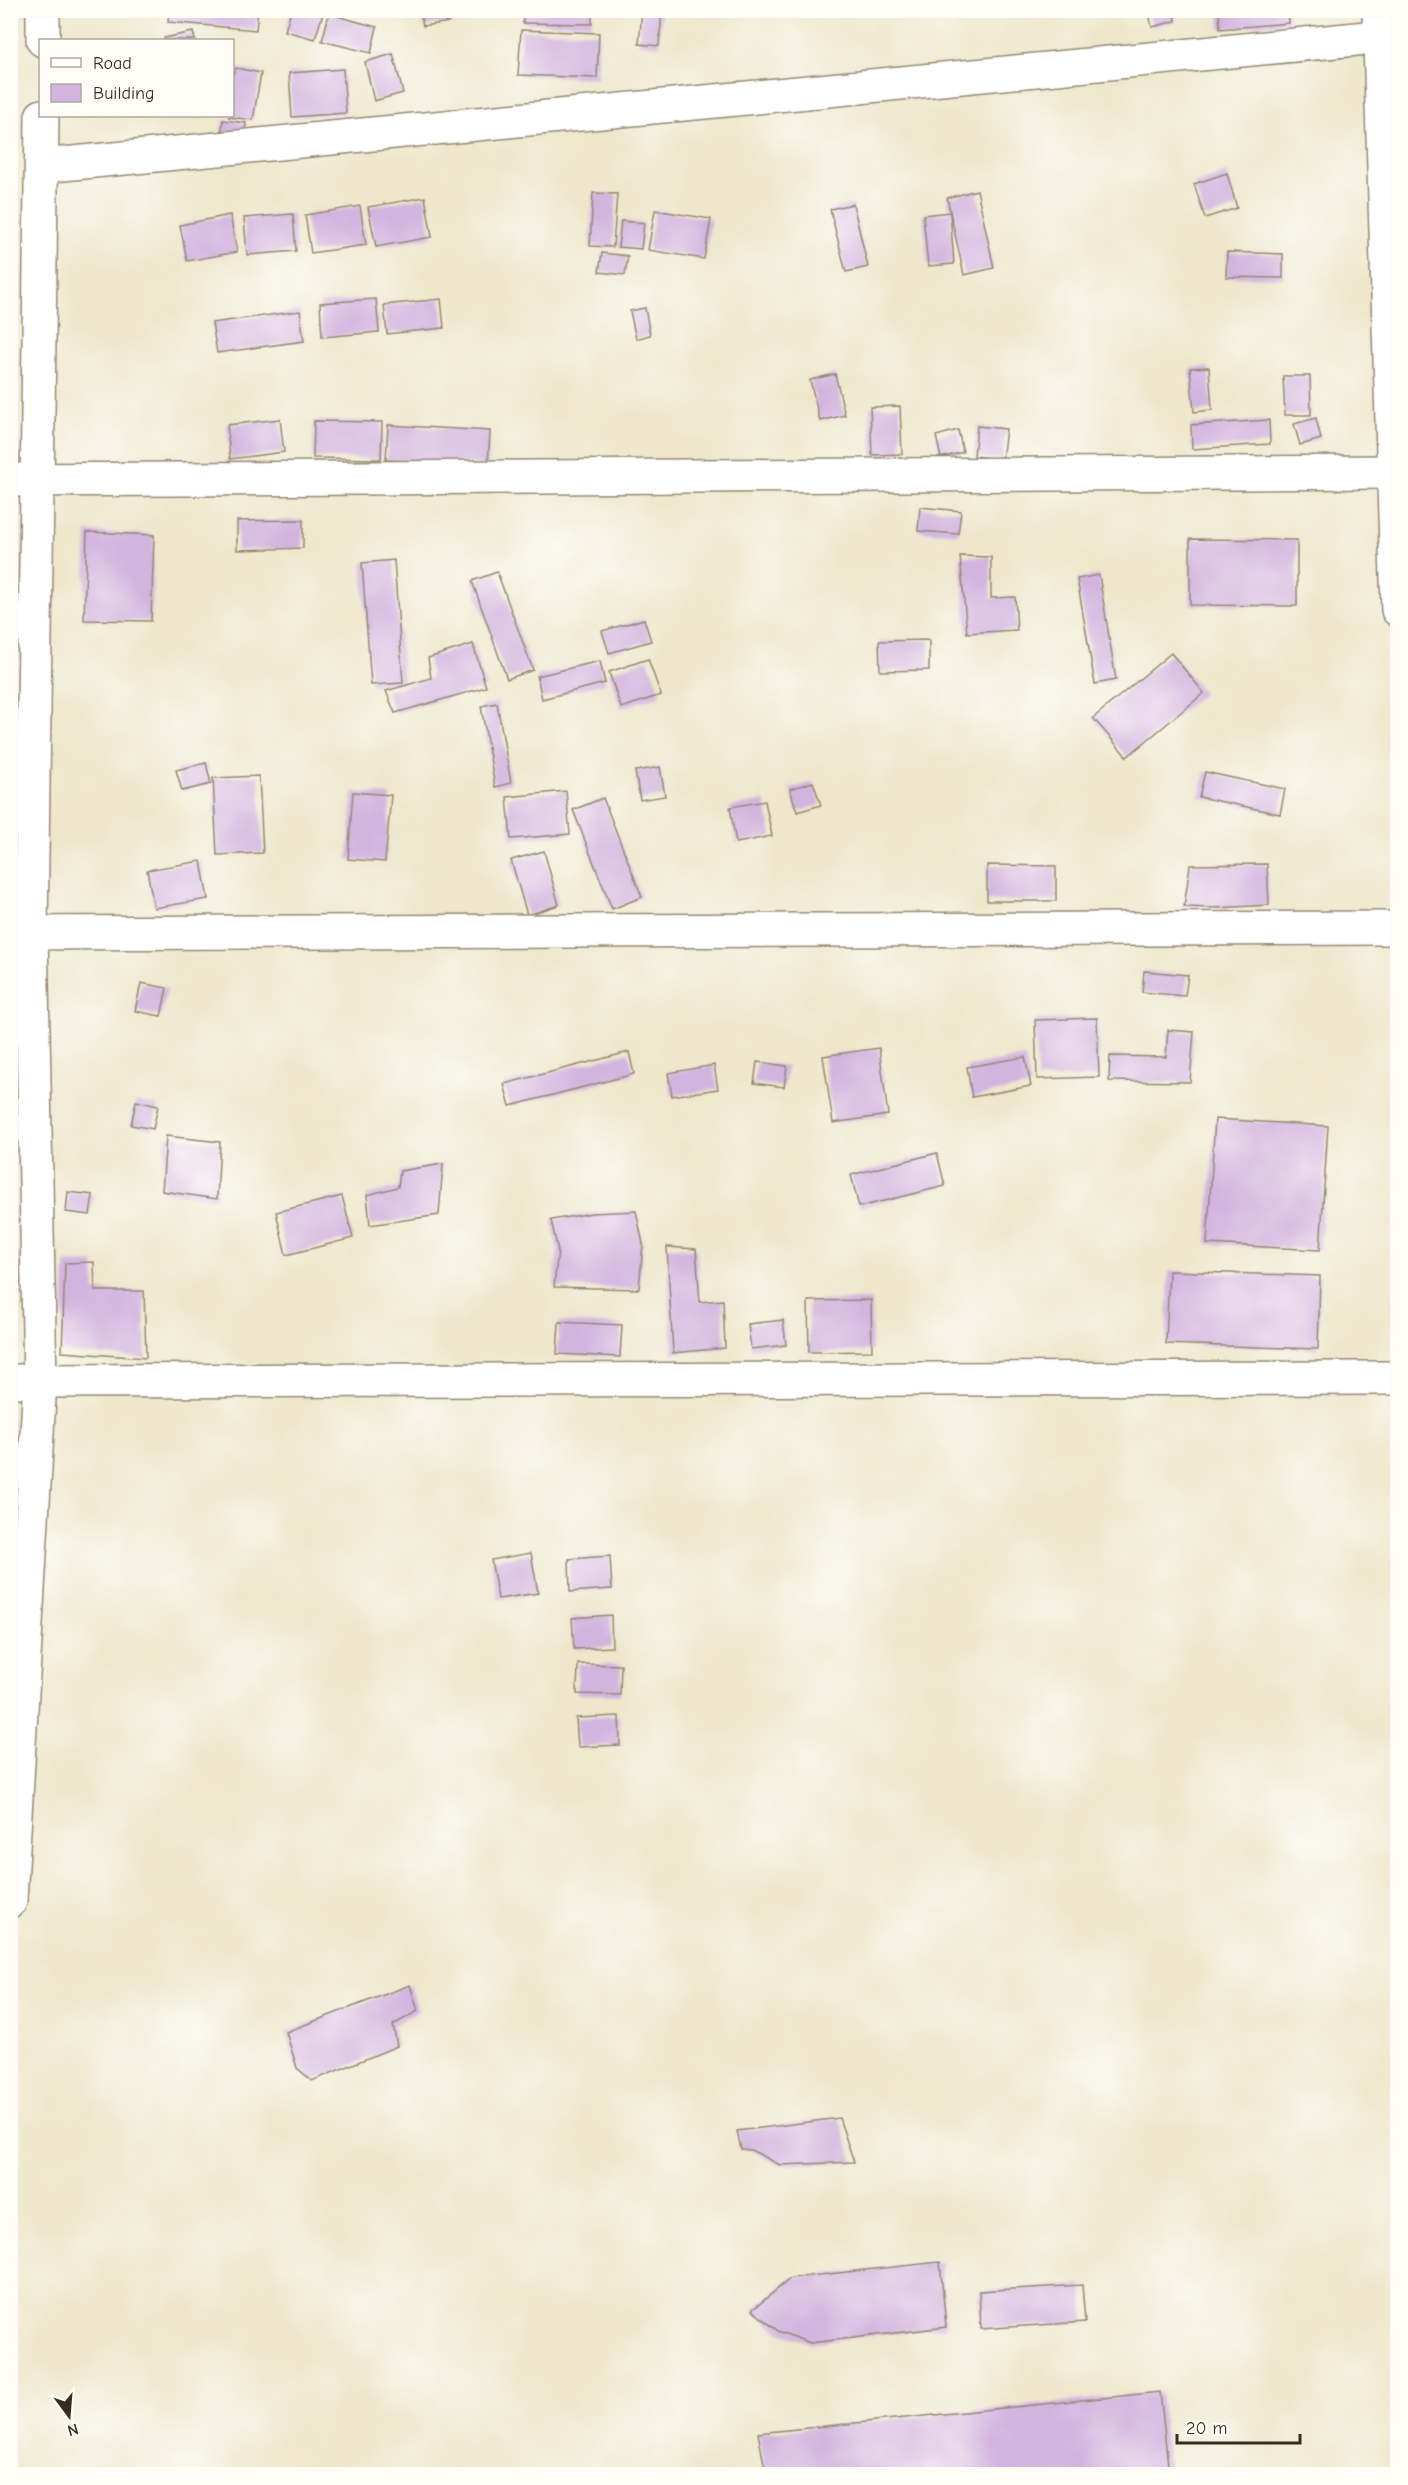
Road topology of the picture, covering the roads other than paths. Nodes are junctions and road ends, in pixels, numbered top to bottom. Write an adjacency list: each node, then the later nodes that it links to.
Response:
1 (43, 10): 3 (street)
2 (1385, 27): 5 (street); 6 (street)
3 (43, 39)
4 (42, 117): 5 (street)
5 (42, 166): 7 (street)
6 (1395, 472): 7 (street); 8 (street)
7 (24, 480): 10 (street)
8 (1398, 610)
9 (1398, 928): 10 (street)
10 (21, 933): 12 (street)
11 (1398, 1377): 12 (street)
12 (25, 1381): 13 (street)
13 (10, 1901)

